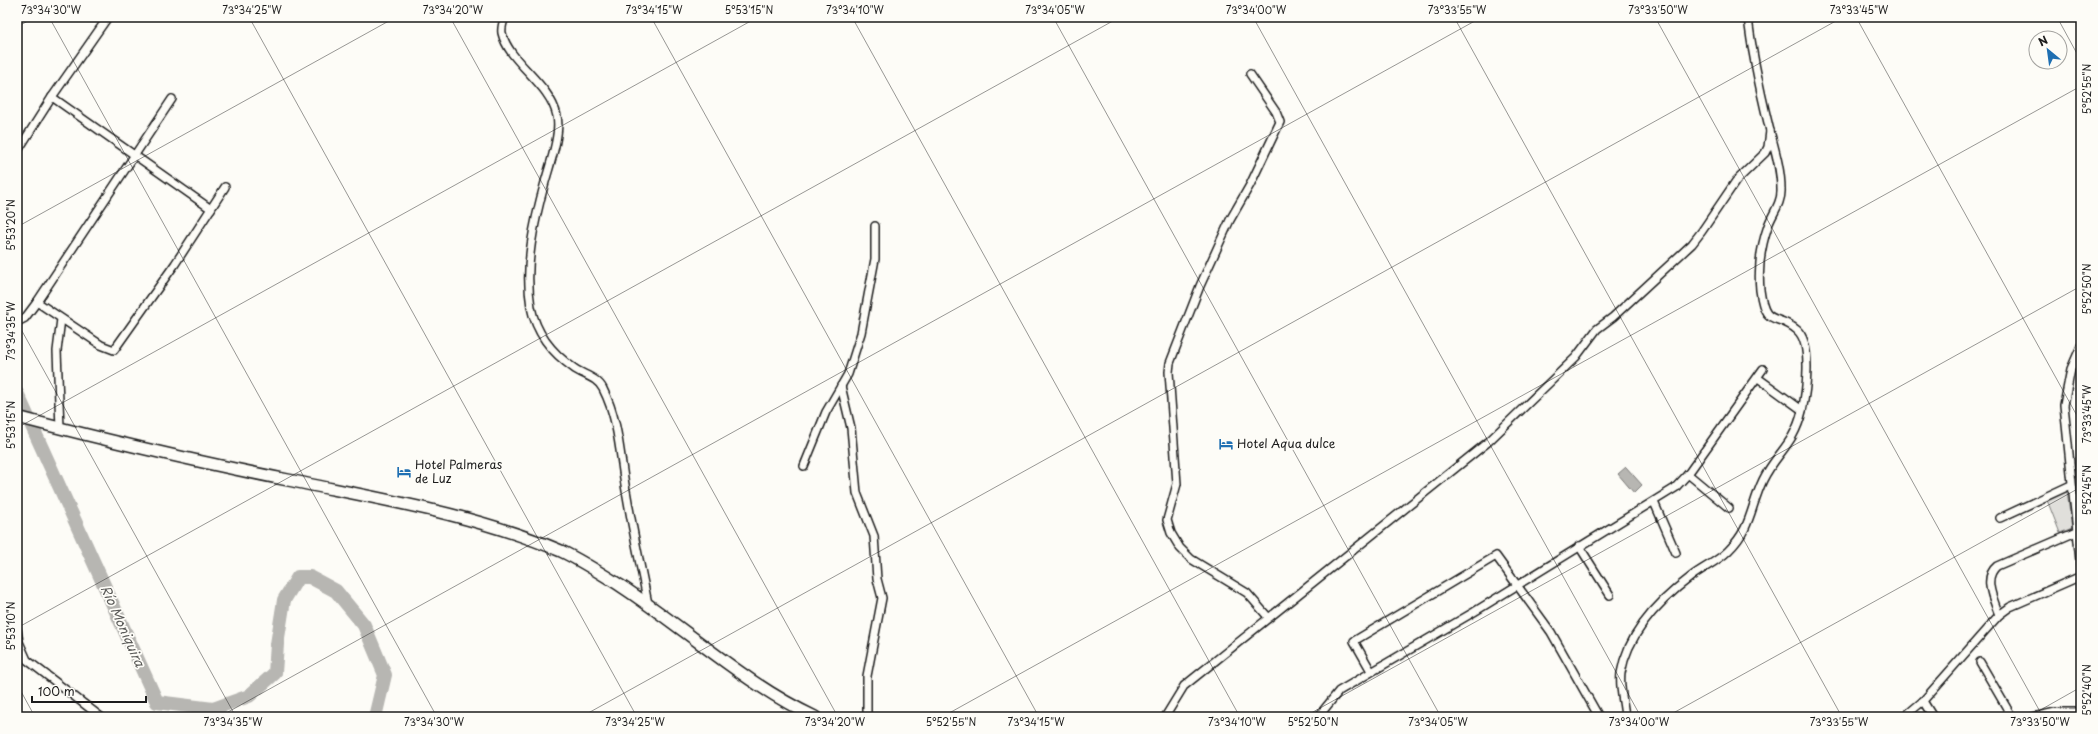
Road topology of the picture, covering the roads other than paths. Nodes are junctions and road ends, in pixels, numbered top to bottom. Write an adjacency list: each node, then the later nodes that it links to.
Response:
1 (108, 17): 5 (street)
2 (505, 17): 36 (street)
3 (1748, 17): 7 (street)
4 (1250, 74): 38 (street)
5 (52, 97): 8 (street); 9 (street)
6 (172, 99): 9 (street)
7 (1770, 131): 20 (street); 38 (street)
8 (17, 152)
9 (134, 156): 11 (street); 13 (street)
10 (225, 187): 11 (street)
11 (211, 208): 14 (street)
12 (875, 226): 19 (street)
13 (37, 302): 14 (street); 15 (street)
14 (61, 319): 22 (street)
15 (17, 322)
16 (2081, 346): 25 (street)
17 (1763, 368): 18 (street)
18 (1758, 378): 20 (street); 24 (street)
19 (841, 386): 23 (street); 46 (street)
20 (1802, 410): 50 (street)
21 (17, 417): 22 (main road)
22 (57, 427): 36 (main road)
23 (804, 466)
24 (1688, 474): 26 (street); 27 (street)
25 (2071, 485): 28 (street); 29 (street)
26 (1654, 502): 30 (street); 31 (street)
27 (1729, 508)
28 (2000, 518)
29 (2076, 532): 32 (street); 37 (street)
30 (1579, 546): 34 (street); 35 (street)
31 (1676, 553)
32 (2081, 571)
33 (2081, 576): 37 (street)
34 (1517, 586): 41 (street); 41 (street); 49 (street)
35 (1610, 595)
36 (648, 604): 45 (main road)
37 (1999, 615): 42 (street)
38 (1268, 617): 47 (street)
39 (17, 629): 44 (street)
40 (1980, 662): 53 (street)
41 (1371, 671): 48 (street)
42 (1923, 701): 51 (street); 52 (street)
43 (2081, 712): 54 (street)
44 (101, 717)
45 (815, 717)
46 (867, 717)
47 (1165, 717)
48 (1318, 717)
49 (1599, 717)
50 (1625, 717)
51 (1904, 717)
52 (1933, 717)
53 (2012, 717)
54 (2033, 717)

